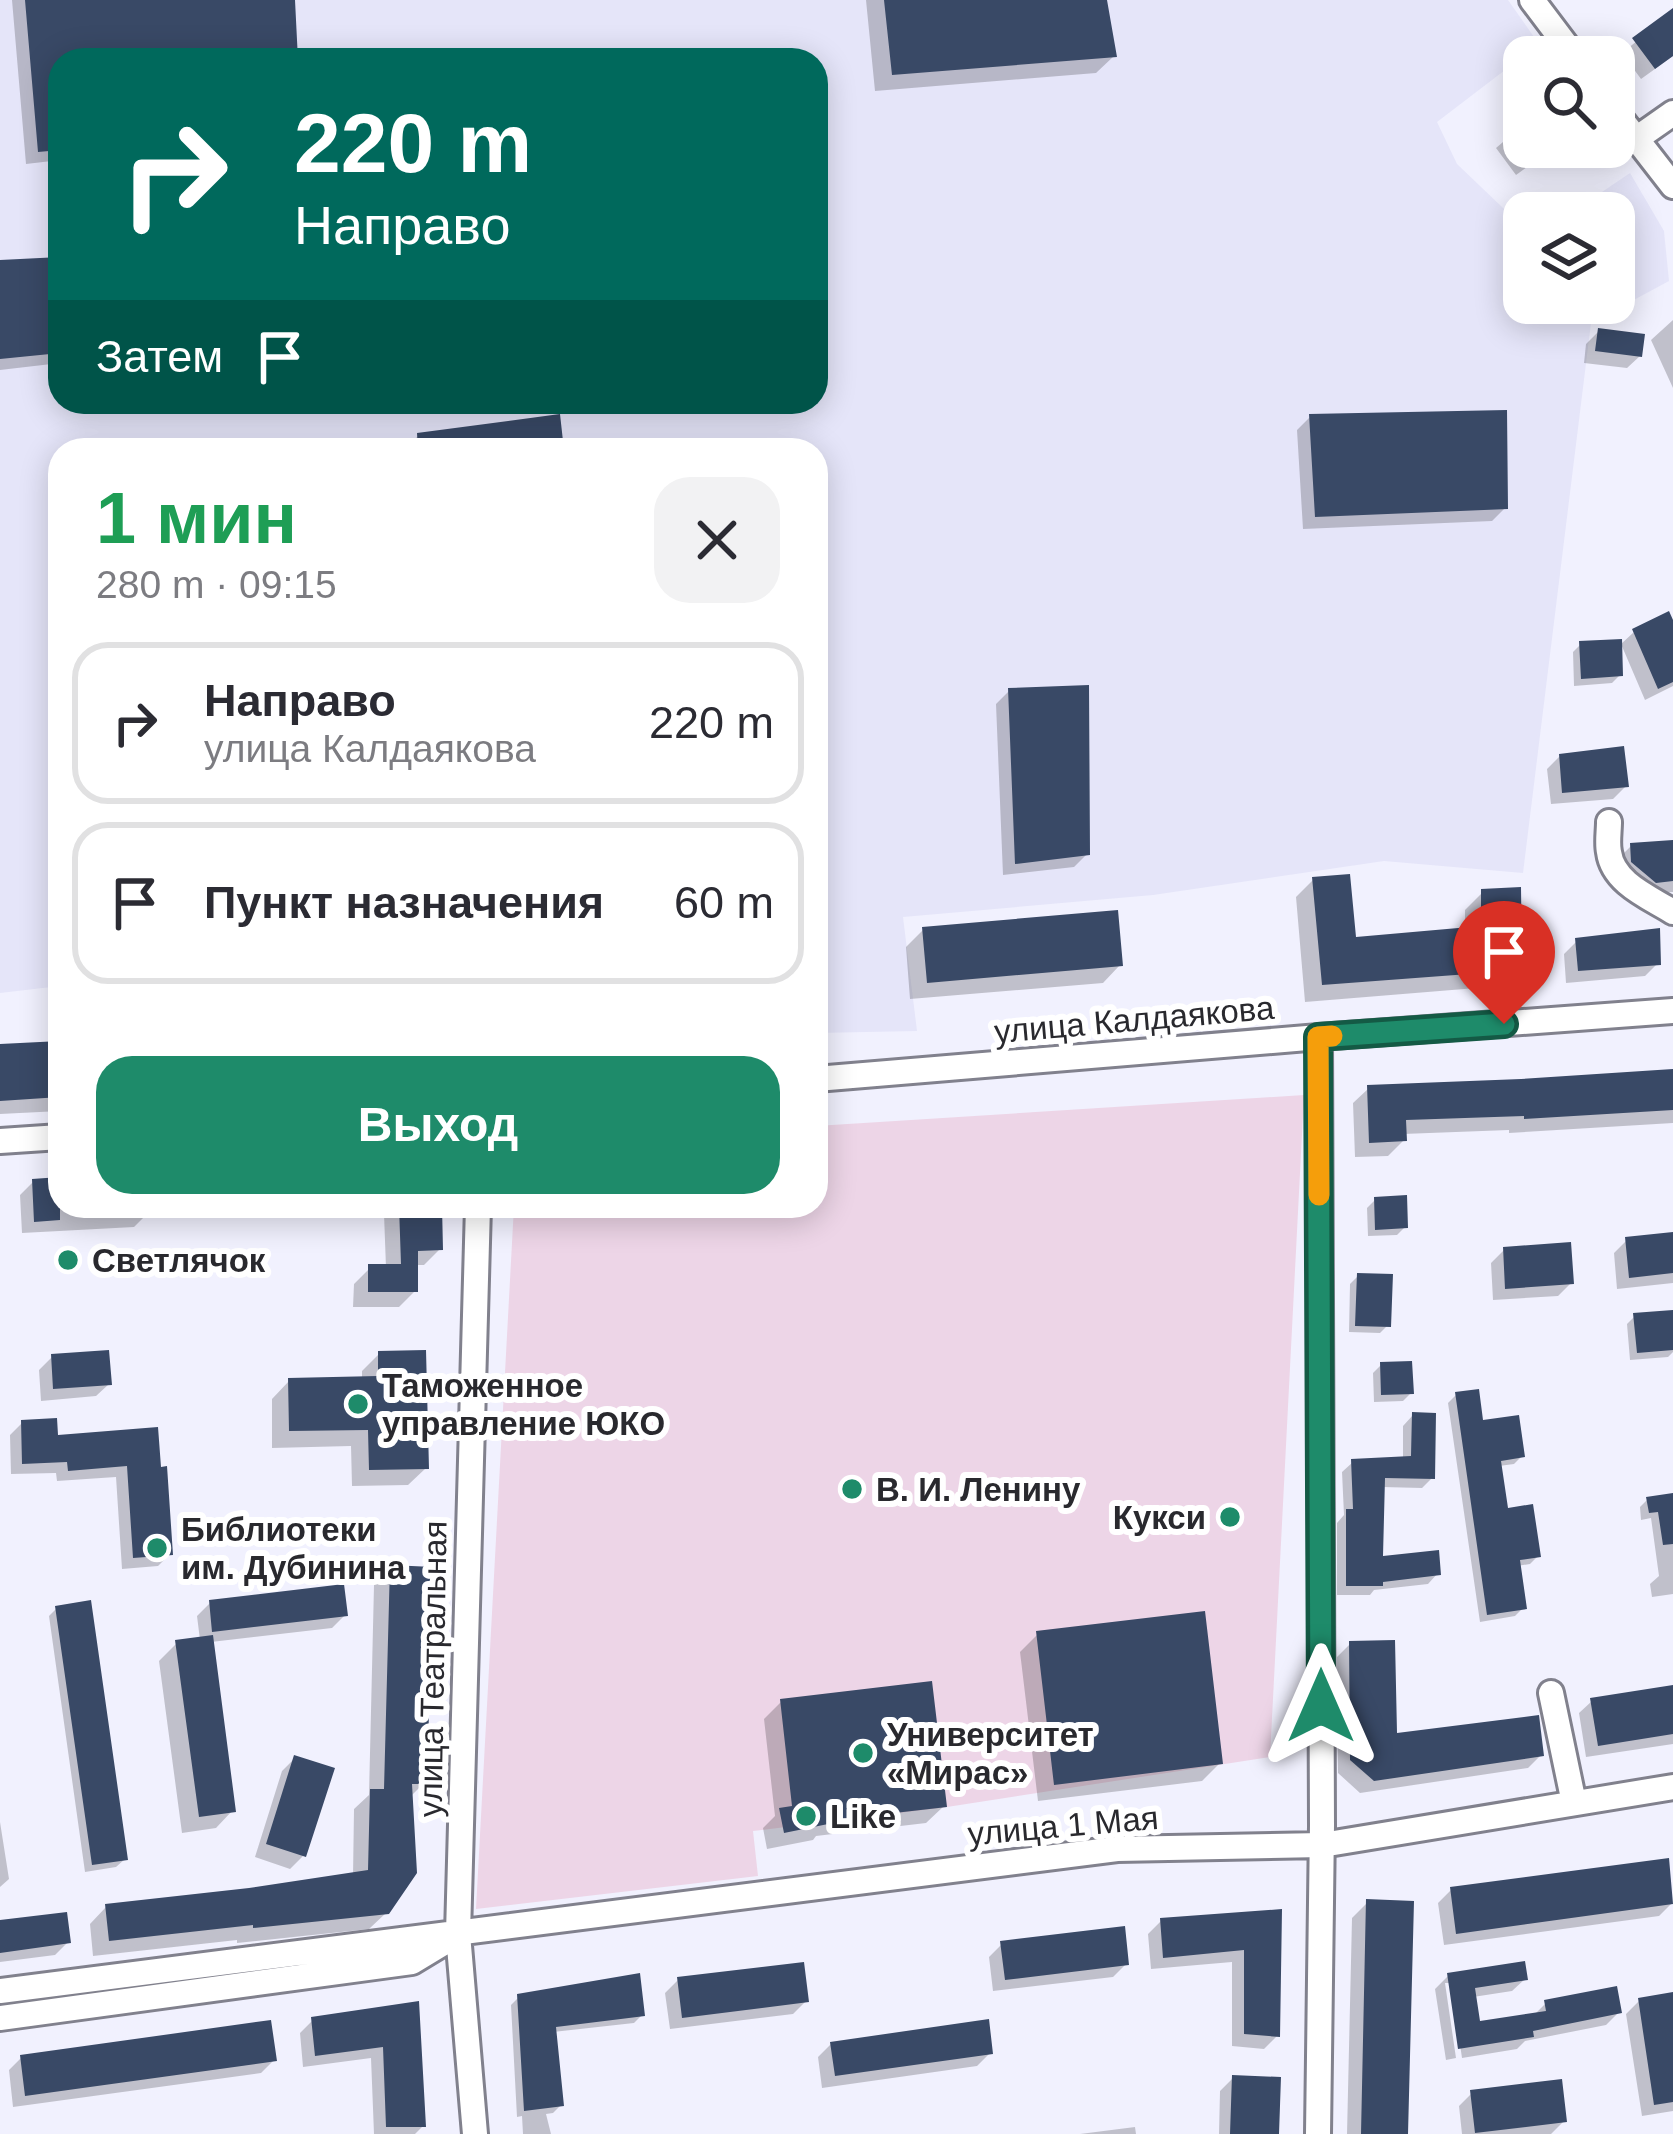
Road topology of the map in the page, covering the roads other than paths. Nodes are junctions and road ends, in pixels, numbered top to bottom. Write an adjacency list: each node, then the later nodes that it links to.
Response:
1 (1532, 0): 2 (street)
2 (1559, 36)
3 (1673, 113): 4 (street)
4 (1636, 139): 5 (street)
5 (1673, 186)
6 (1609, 822): 7 (street)
7 (1673, 912)
8 (1673, 1011): 9 (street, улица Калдаякова)
9 (1318, 1037): 10 (street, улица Калдаякова); 17 (street)
10 (828, 1078)
11 (48, 1138): 12 (street)
12 (0, 1141)
13 (478, 1218): 18 (street, улица Театральная)
14 (1551, 1693): 16 (street)
15 (1673, 1787): 16 (street, улица 1 Мая)
16 (1574, 1803): 17 (street, улица 1 Мая)
17 (1322, 1845): 18 (street, улица 1 Мая); 22 (street)
18 (458, 1934): 19 (street, улица 1 Мая); 20 (street, улица 1 Мая); 21 (street, улица Театральная)
19 (0, 1991)
20 (0, 2018)
21 (475, 2134)
22 (1318, 2134)

